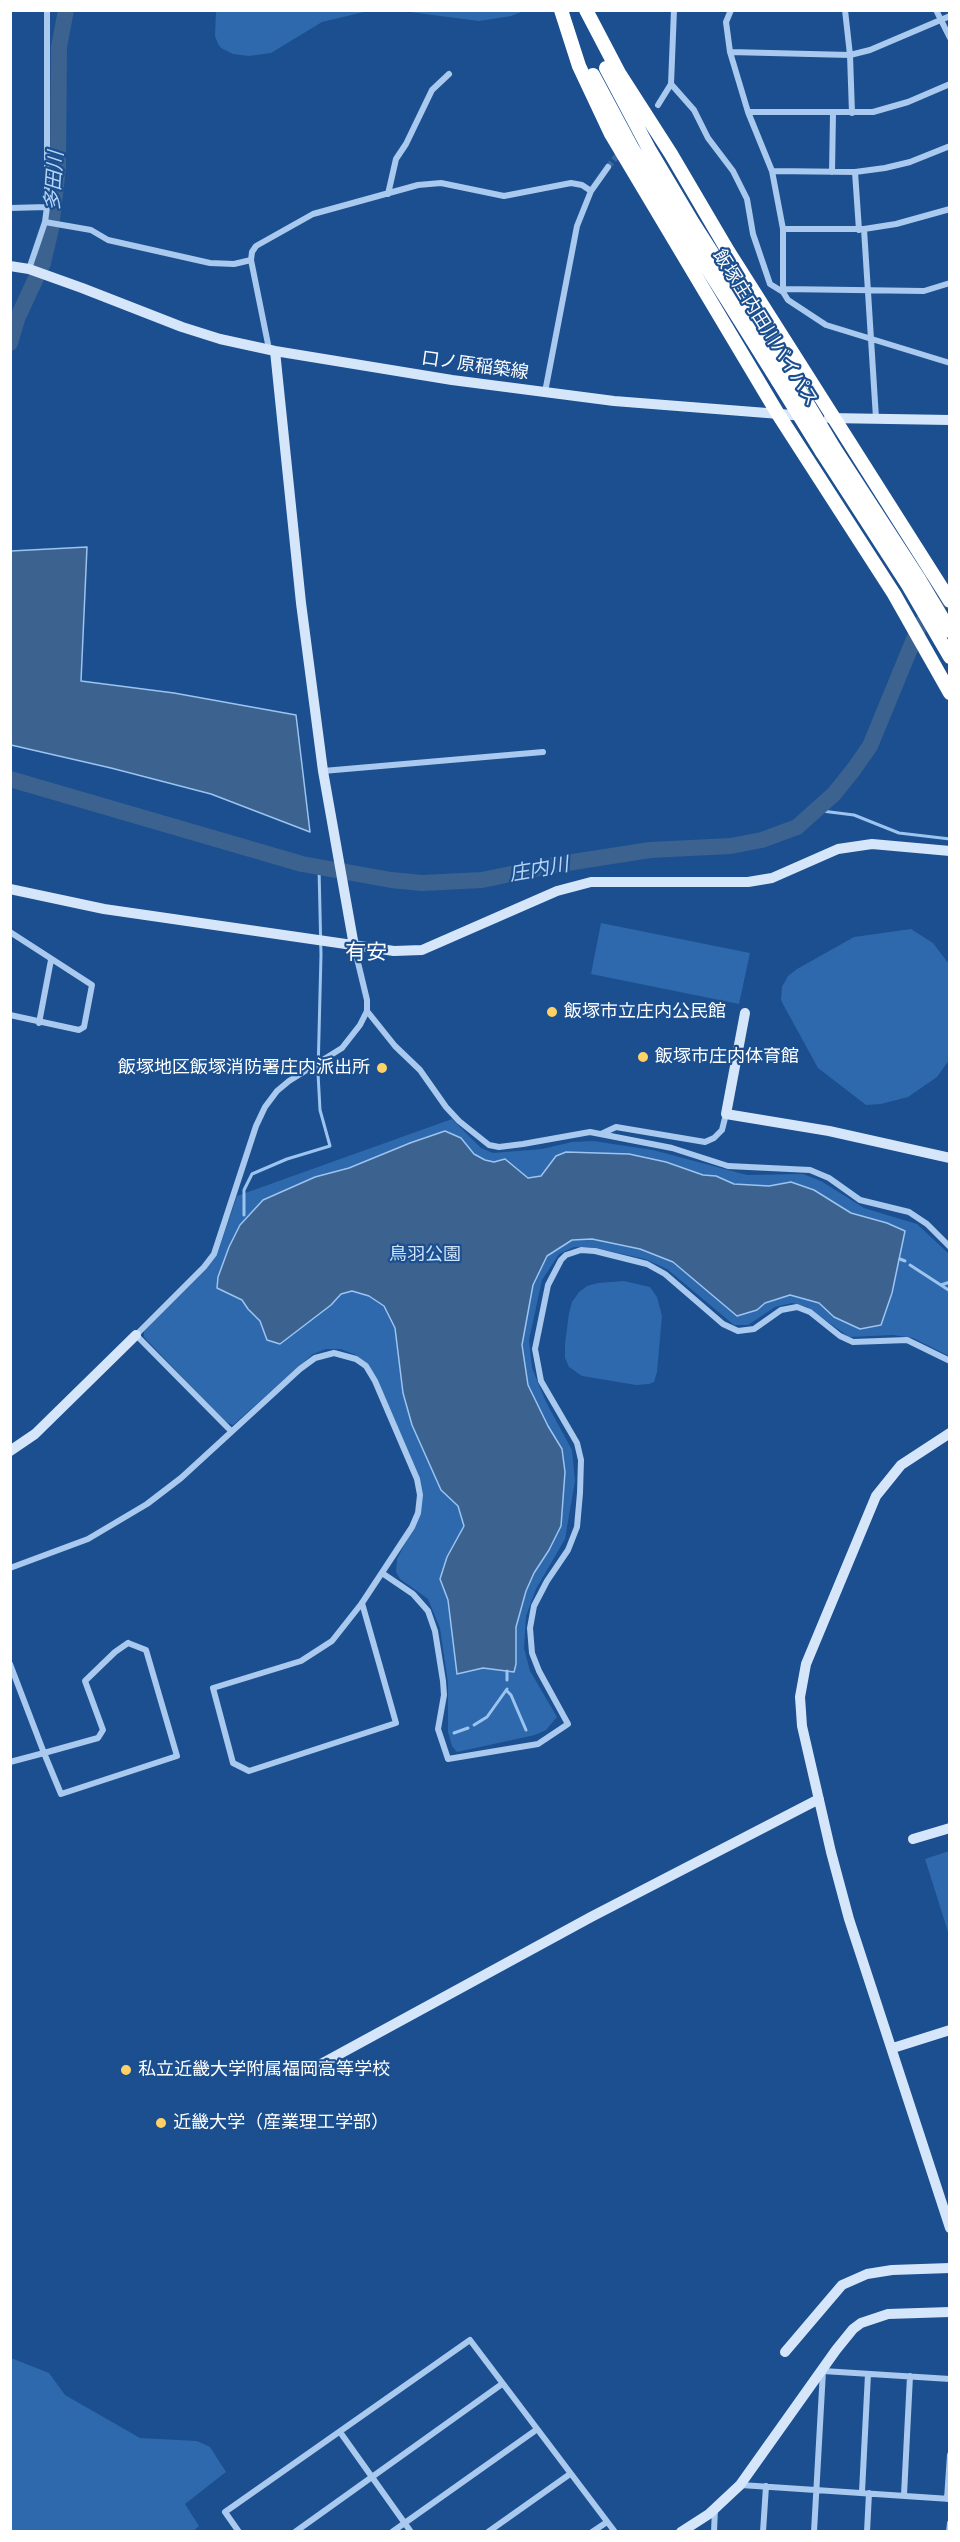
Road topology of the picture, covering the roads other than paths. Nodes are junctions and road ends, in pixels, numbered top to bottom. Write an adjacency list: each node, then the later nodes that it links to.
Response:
1 (47, 10): 27 (street)
2 (563, 10): 43 (highway); 47 (highway, 飯塚庄内田川バイパス, bridge)
3 (584, 10): 45 (highway); 47 (highway, 飯塚庄内田川バイパス, bridge)
4 (674, 10): 14 (street)
5 (731, 10): 11 (street)
6 (845, 10): 12 (street)
7 (936, 10): 9 (street)
8 (950, 16): 9 (street)
9 (940, 20): 10 (street); 12 (street)
10 (950, 38)
11 (730, 52): 12 (street); 17 (street)
12 (850, 56): 19 (street)
13 (449, 74): 26 (street)
14 (671, 84): 16 (street); 38 (street)
15 (950, 84): 19 (street)
16 (658, 105)
17 (748, 112): 18 (street); 22 (street)
18 (833, 113): 19 (street); 23 (street)
19 (852, 113)
20 (950, 146): 24 (street)
21 (608, 167): 25 (street)
22 (772, 171): 23 (street); 31 (street)
23 (832, 172): 24 (street)
24 (855, 172): 32 (street)
25 (591, 191): 26 (street); 42 (street)
26 (388, 194): 33 (street)
27 (47, 207): 28 (street); 30 (street)
28 (10, 208)
29 (950, 209): 32 (street)
30 (45, 222): 33 (street); 35 (street)
31 (783, 229): 32 (street); 38 (street)
32 (862, 230): 37 (street)
33 (251, 260): 40 (street)
34 (10, 266): 35 (street, 口ノ原稲築線)
35 (29, 269): 40 (street, 口ノ原稲築線)
36 (950, 283): 37 (street)
37 (867, 290): 38 (street); 39 (street)
38 (783, 291): 39 (street)
39 (870, 338): 41 (street); 46 (street)
40 (272, 350): 42 (street, 口ノ原稲築線); 54 (street)
41 (950, 363)
42 (545, 393): 43 (street, 口ノ原稲築線)
43 (778, 414): 45 (street, 口ノ原稲築線); 52 (highway)
44 (949, 417): 46 (street, 口ノ原稲築線)
45 (832, 418): 46 (street, 口ノ原稲築線); 49 (highway)
46 (876, 418)
47 (828, 450): 48 (highway, 飯塚庄内田川バイパス)
48 (914, 582): 50 (highway, 飯塚庄内田川バイパス); 51 (highway, 飯塚庄内田川バイパス)
49 (950, 602)
50 (950, 631)
51 (947, 651)
52 (950, 693)
53 (543, 753): 54 (street)
54 (323, 771): 58 (street)
55 (950, 851): 58 (street)
56 (10, 889): 58 (street)
57 (10, 932): 59 (street)
58 (354, 946): 60 (street)
59 (51, 960): 63 (street); 63 (street)
60 (367, 1011): 65 (street); 68 (street)
61 (745, 1012): 64 (street)
62 (10, 1015): 63 (street)
63 (39, 1023)
64 (726, 1114): 65 (street); 66 (street)
65 (601, 1135): 67 (street)
66 (950, 1158)
67 (950, 1246)
68 (136, 1335): 70 (street); 72 (street)
69 (950, 1361): 74 (street)
70 (231, 1431): 73 (street); 74 (street)
71 (950, 1432): 79 (street)
72 (10, 1451)
73 (10, 1568)
74 (382, 1573): 75 (street)
75 (362, 1603): 75 (street)
76 (10, 1664): 77 (street)
77 (44, 1753): 77 (street); 78 (street)
78 (10, 1762)
79 (819, 1799): 83 (street); 84 (street)
80 (950, 1828): 81 (street)
81 (912, 1839)
82 (950, 2030): 83 (street)
83 (893, 2048): 85 (street)
84 (312, 2069)
85 (950, 2228)
86 (950, 2268): 88 (street)
87 (950, 2312): 89 (street)
88 (785, 2352)
89 (823, 2371): 90 (street); 99 (street); 101 (street)
90 (868, 2374): 91 (street); 102 (street)
91 (910, 2376): 92 (street); 103 (street)
92 (950, 2379)
93 (502, 2384): 94 (street); 95 (street); 98 (street)
94 (536, 2430): 97 (street); 107 (street)
95 (340, 2432): 98 (street); 109 (street)
96 (950, 2455): 104 (street)
97 (570, 2474): 106 (street); 113 (street)
98 (372, 2477): 107 (street); 110 (street)
99 (740, 2484): 100 (street); 105 (street)
100 (766, 2486): 101 (street); 118 (street)
101 (816, 2490): 102 (street); 119 (street)
102 (866, 2492): 103 (street); 120 (street)
103 (904, 2495): 104 (street)
104 (948, 2499)
105 (715, 2508): 116 (street); 117 (street)
106 (607, 2522): 114 (street); 115 (street)
107 (405, 2523): 111 (street); 112 (street)
108 (950, 2523): 121 (street)
109 (239, 2532)
110 (296, 2532)
111 (392, 2532)
112 (411, 2532)
113 (488, 2532)
114 (592, 2532)
115 (615, 2532)
116 (681, 2532)
117 (714, 2532)
118 (764, 2532)
119 (814, 2532)
120 (867, 2532)
121 (949, 2532)

